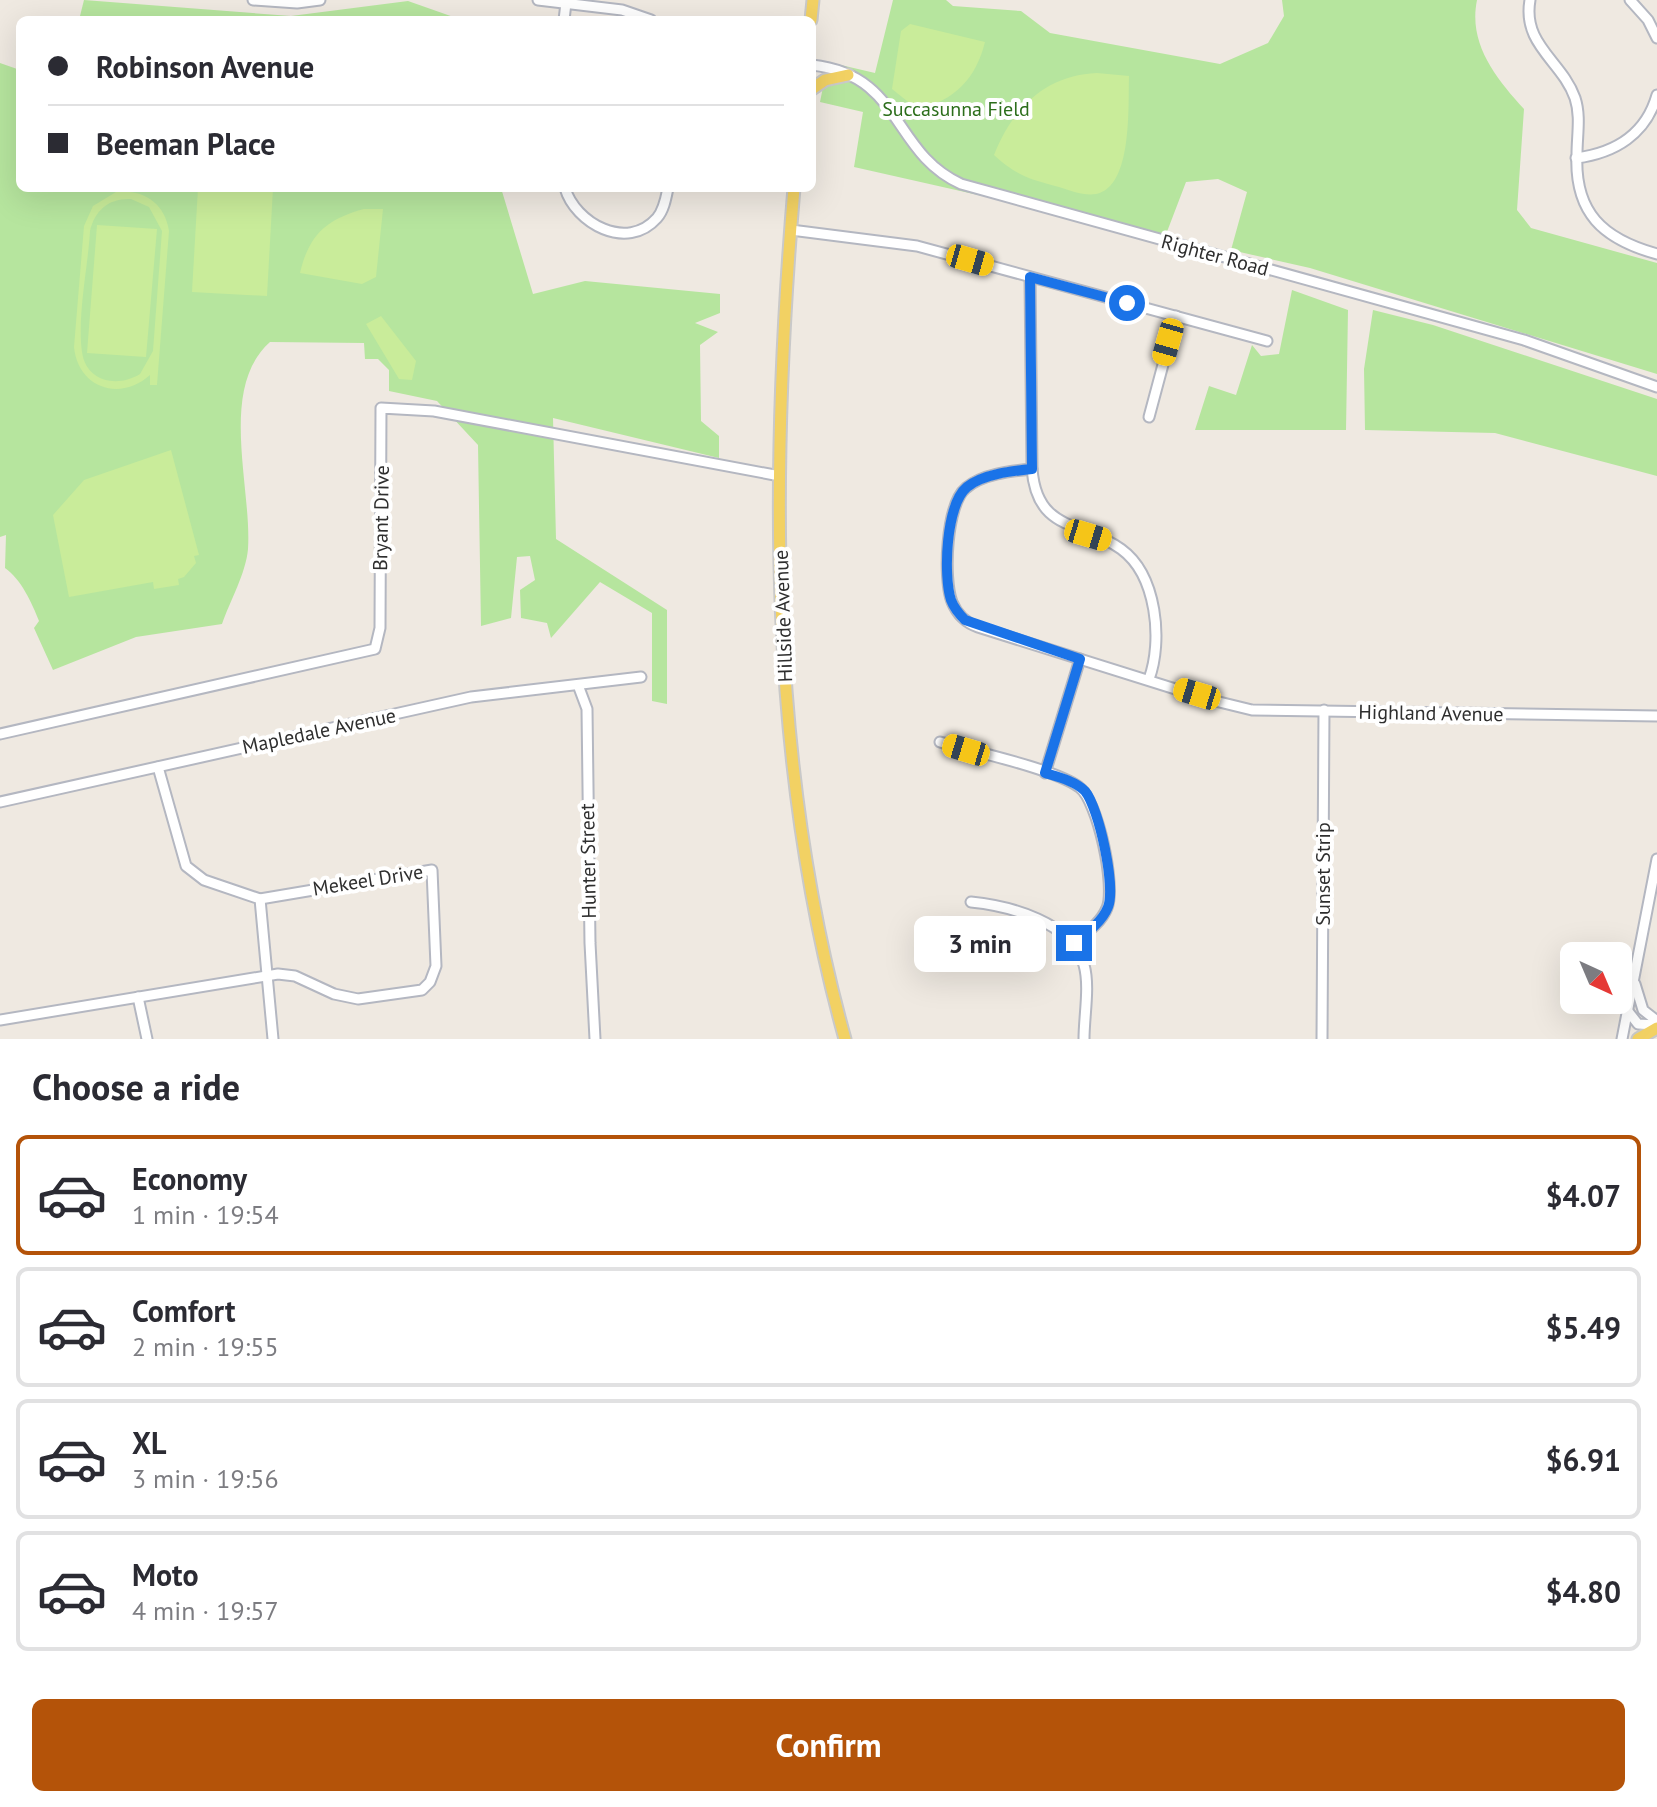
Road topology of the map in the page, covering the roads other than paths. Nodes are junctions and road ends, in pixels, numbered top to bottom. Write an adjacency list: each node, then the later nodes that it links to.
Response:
1 (253, 0): 2 (street)
2 (320, 0)
3 (538, 0): 6 (street)
4 (1530, 0): 14 (street)
5 (1630, 0): 9 (street)
6 (566, 3): 7 (street); 8 (street)
7 (564, 16)
8 (639, 16)
9 (1657, 38)
10 (816, 66): 11 (street, Righter Road)
11 (848, 75): 12 (main road); 23 (street, Righter Road)
12 (816, 86)
13 (1657, 95): 14 (street)
14 (1576, 158): 19 (street)
15 (567, 192): 16 (street)
16 (667, 192)
17 (794, 192): 18 (main road, Hillside Avenue)
18 (791, 230): 20 (street); 26 (main road, Hillside Avenue)
19 (1657, 254)
20 (1030, 277): 21 (street); 25 (street)
21 (1176, 316): 22 (street); 24 (street)
22 (1267, 341)
23 (1657, 387)
24 (1149, 417)
25 (1032, 469): 27 (street, Highland Avenue); 29 (street)
26 (780, 476): 33 (street, Bryant Drive); 53 (main road, Hillside Avenue)
27 (1080, 659): 29 (street, Highland Avenue); 36 (street)
28 (641, 677): 30 (street, Mapledale Avenue)
29 (1149, 679): 31 (street, Highland Avenue)
30 (578, 685): 35 (street, Mapledale Avenue); 52 (street, Hunter Street)
31 (1324, 710): 32 (street, Highland Avenue); 55 (street, Sunset Strip)
32 (1657, 716)
33 (0, 734)
34 (940, 742): 36 (street)
35 (158, 767): 37 (street, Mapledale Avenue); 39 (street)
36 (1045, 773): 41 (street)
37 (0, 802)
38 (1657, 859): 43 (street)
39 (260, 899): 42 (street); 42 (street, Mekeel Drive)
40 (971, 902): 41 (street)
41 (1074, 943): 54 (street)
42 (269, 976): 45 (street); 51 (street)
43 (1635, 984): 44 (street); 49 (street)
44 (1632, 988)
45 (138, 997): 48 (street); 50 (street)
46 (1626, 1014): 56 (street)
47 (1630, 1014): 49 (street)
48 (0, 1020)
49 (1657, 1024): 57 (main road)
50 (147, 1039)
51 (273, 1039)
52 (595, 1039)
53 (845, 1039)
54 (1084, 1039)
55 (1322, 1039)
56 (1622, 1039)
57 (1638, 1039)

